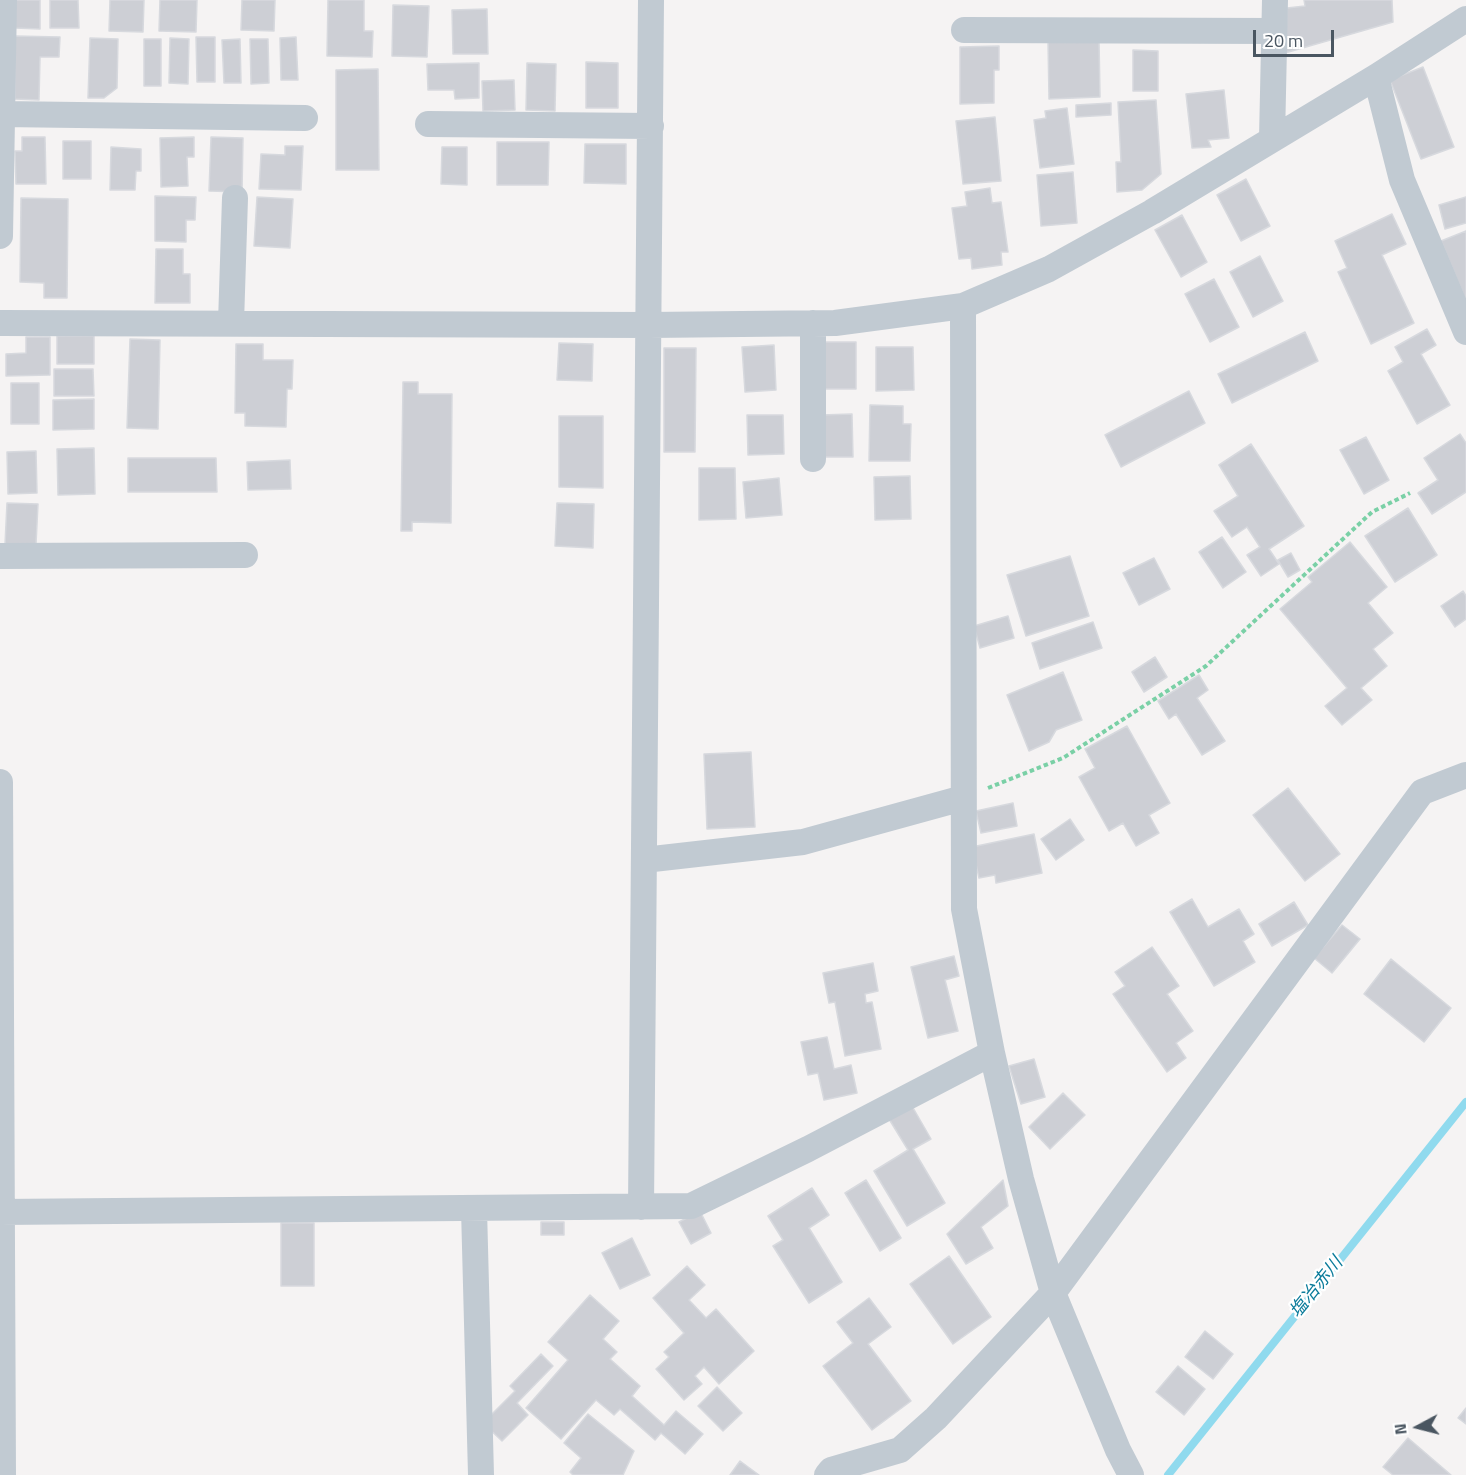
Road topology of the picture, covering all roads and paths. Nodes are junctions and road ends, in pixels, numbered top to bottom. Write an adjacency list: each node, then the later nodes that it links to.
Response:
1 (4, 0): 8 (street)
2 (651, 0): 11 (street)
3 (1275, 0): 6 (street)
4 (1466, 19): 7 (street)
5 (964, 30): 6 (street)
6 (1274, 31): 12 (street)
7 (1376, 77): 12 (street); 20 (street)
8 (2, 114): 9 (street); 14 (street)
9 (305, 118)
10 (428, 124): 11 (street)
11 (651, 126): 19 (street)
12 (1272, 139): 15 (street)
13 (235, 198): 17 (street)
14 (0, 236)
15 (963, 306): 18 (street); 27 (street)
16 (0, 323): 17 (street)
17 (231, 323): 19 (street)
18 (813, 323): 19 (street); 21 (street)
19 (649, 325): 29 (street)
20 (1466, 332)
21 (813, 459)
22 (1410, 493): 27 (path)
23 (245, 555): 24 (street)
24 (0, 556)
25 (1466, 775): 35 (street)
26 (0, 782): 28 (street)
27 (963, 798): 29 (street); 30 (street)
28 (0, 852): 31 (street)
29 (645, 860): 32 (street)
30 (992, 1053): 32 (street); 35 (street)
31 (0, 1074): 34 (street)
32 (641, 1207): 33 (street)
33 (474, 1209): 34 (street); 37 (street)
34 (1, 1212): 36 (street)
35 (1053, 1293): 38 (street); 39 (street)
36 (3, 1475)
37 (481, 1475)
38 (827, 1475)
39 (1131, 1475)

